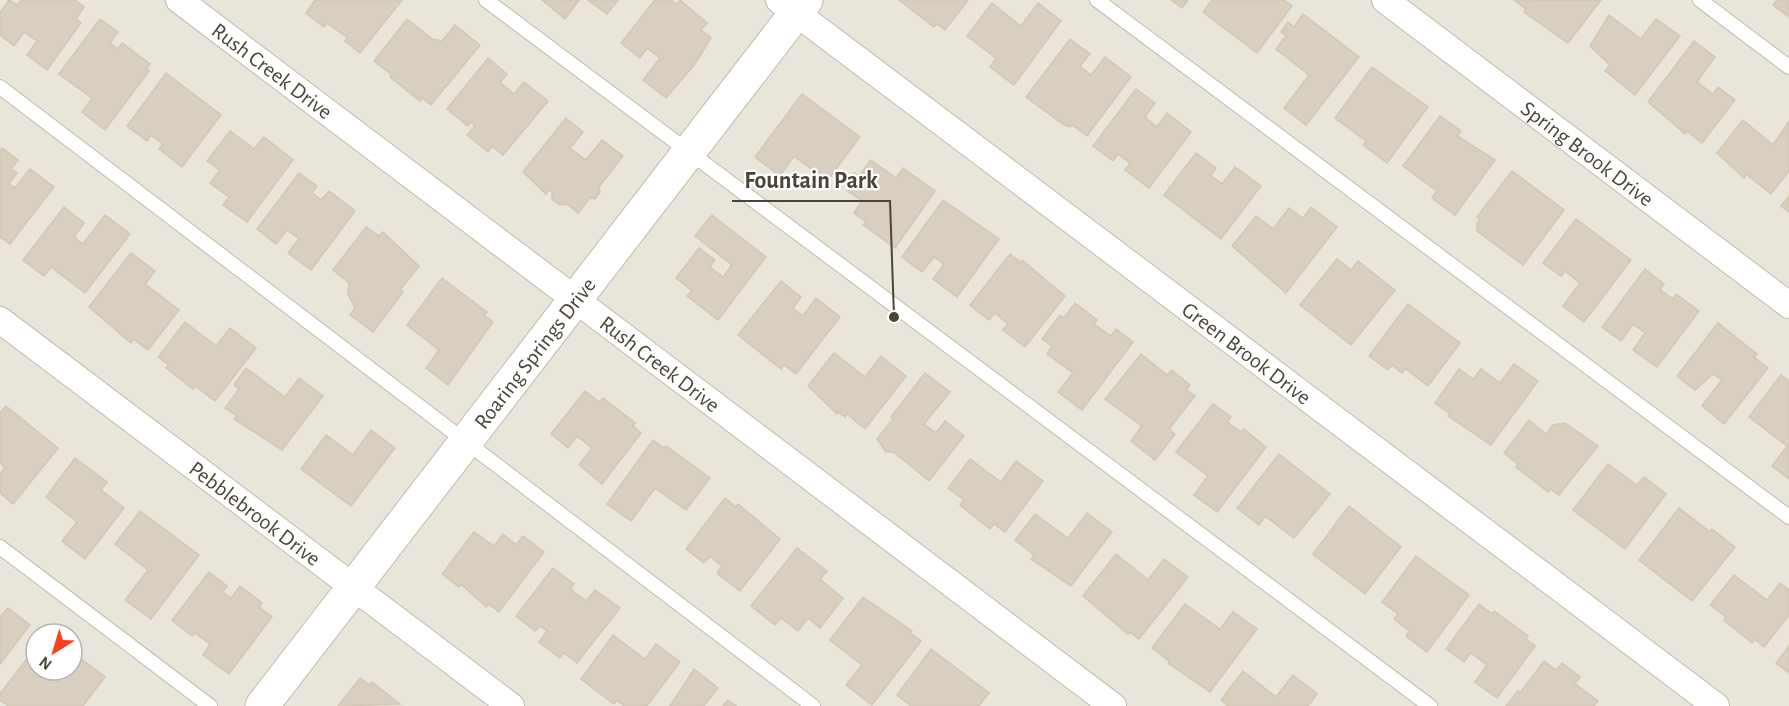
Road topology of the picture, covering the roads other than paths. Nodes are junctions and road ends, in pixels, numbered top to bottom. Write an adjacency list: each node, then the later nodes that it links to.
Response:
1 (178, 0): 10 (street, Rush Creek Drive)
2 (486, 0): 9 (lane)
3 (1097, 0): 14 (lane)
4 (1385, 0): 11 (street, Spring Brook Drive)
5 (1700, 0): 7 (lane)
6 (794, 4): 9 (street, Roaring Springs Drive); 23 (street, Green Brook Drive)
7 (1789, 67)
8 (0, 87): 13 (lane)
9 (688, 153): 10 (street, Roaring Springs Drive); 22 (lane)
10 (577, 298): 13 (street, Roaring Springs Drive); 21 (street, Rush Creek Drive)
11 (1789, 305)
12 (0, 321): 16 (street, Pebblebrook Drive)
13 (465, 443): 16 (street, Roaring Springs Drive); 20 (lane)
14 (1789, 517)
15 (0, 547): 17 (lane)
16 (354, 587): 18 (street, Roaring Springs Drive); 19 (street, Pebblebrook Drive)
17 (210, 706)
18 (262, 706)
19 (511, 706)
20 (813, 706)
21 (1113, 706)
22 (1430, 706)
23 (1716, 706)

